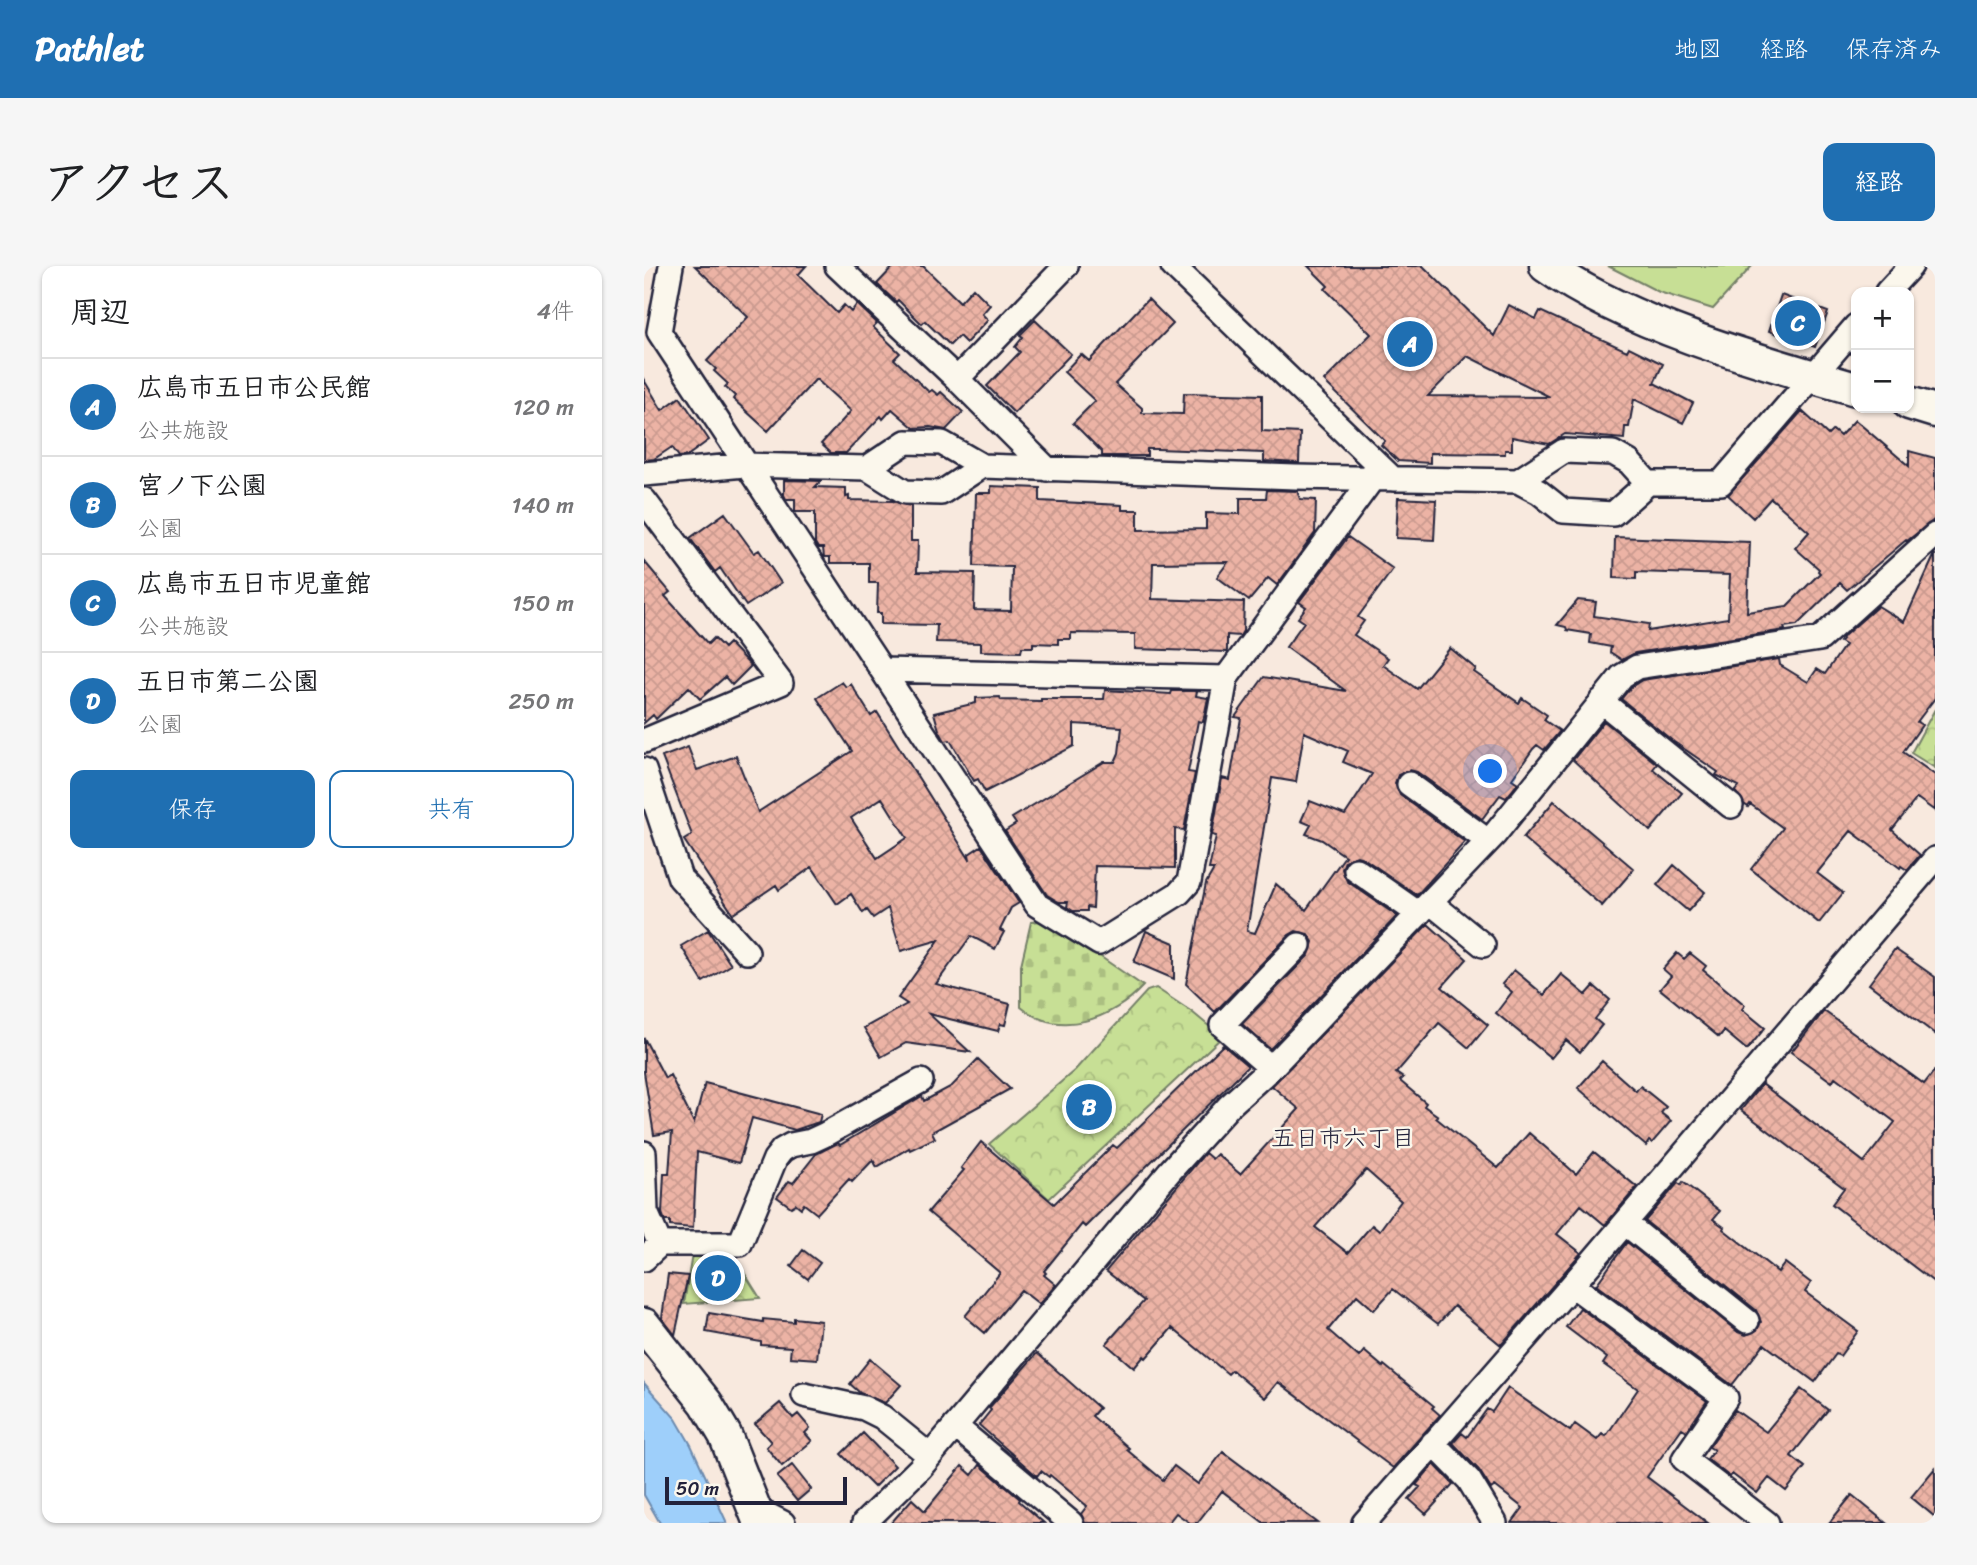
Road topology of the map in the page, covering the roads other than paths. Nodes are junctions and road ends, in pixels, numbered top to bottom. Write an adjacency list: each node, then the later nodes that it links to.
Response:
1 (671, 266): 14 (street)
2 (837, 266): 10 (street)
3 (1066, 266): 10 (street)
4 (1173, 266): 19 (street)
5 (1546, 266): 9 (street)
6 (1910, 266): 7 (street)
7 (1891, 287)
8 (1851, 332): 9 (street)
9 (1811, 376): 11 (street); 21 (street)
10 (957, 379): 17 (street)
11 (1851, 388)
12 (1914, 405): 13 (street)
13 (1935, 411)
14 (745, 465): 16 (street); 18 (street); 24 (street)
15 (982, 466): 16 (street); 16 (street); 17 (street)
16 (867, 468)
17 (1047, 469): 19 (street)
18 (644, 474)
19 (1383, 479): 20 (street); 25 (street)
20 (1518, 481): 21 (street); 21 (street)
21 (1648, 483)
22 (644, 500): 27 (street)
23 (1935, 535): 26 (street)
24 (882, 670): 25 (street); 25 (street)
25 (1226, 678)
26 (1601, 701): 30 (street); 31 (street)
27 (644, 741)
28 (644, 770): 37 (street)
29 (1409, 784): 31 (street)
30 (1731, 806)
31 (1488, 841): 34 (street)
32 (1356, 870): 34 (street)
33 (1930, 873): 41 (street)
34 (1425, 908): 36 (street); 38 (street)
35 (1299, 945): 38 (street)
36 (1483, 945)
37 (747, 952)
38 (1271, 1068): 47 (street)
39 (921, 1081): 42 (street)
40 (644, 1153): 42 (street)
41 (1625, 1223): 43 (street); 44 (street)
42 (652, 1252)
43 (1573, 1285): 48 (street); 56 (street)
44 (1747, 1321)
45 (644, 1325): 50 (street)
46 (804, 1395): 49 (street)
47 (956, 1426): 49 (street); 53 (street)
48 (1433, 1443): 54 (street); 55 (street)
49 (930, 1456): 52 (street)
50 (757, 1515): 51 (street)
51 (783, 1523)
52 (864, 1523)
53 (1071, 1523)
54 (1364, 1523)
55 (1495, 1523)
56 (1768, 1523)

